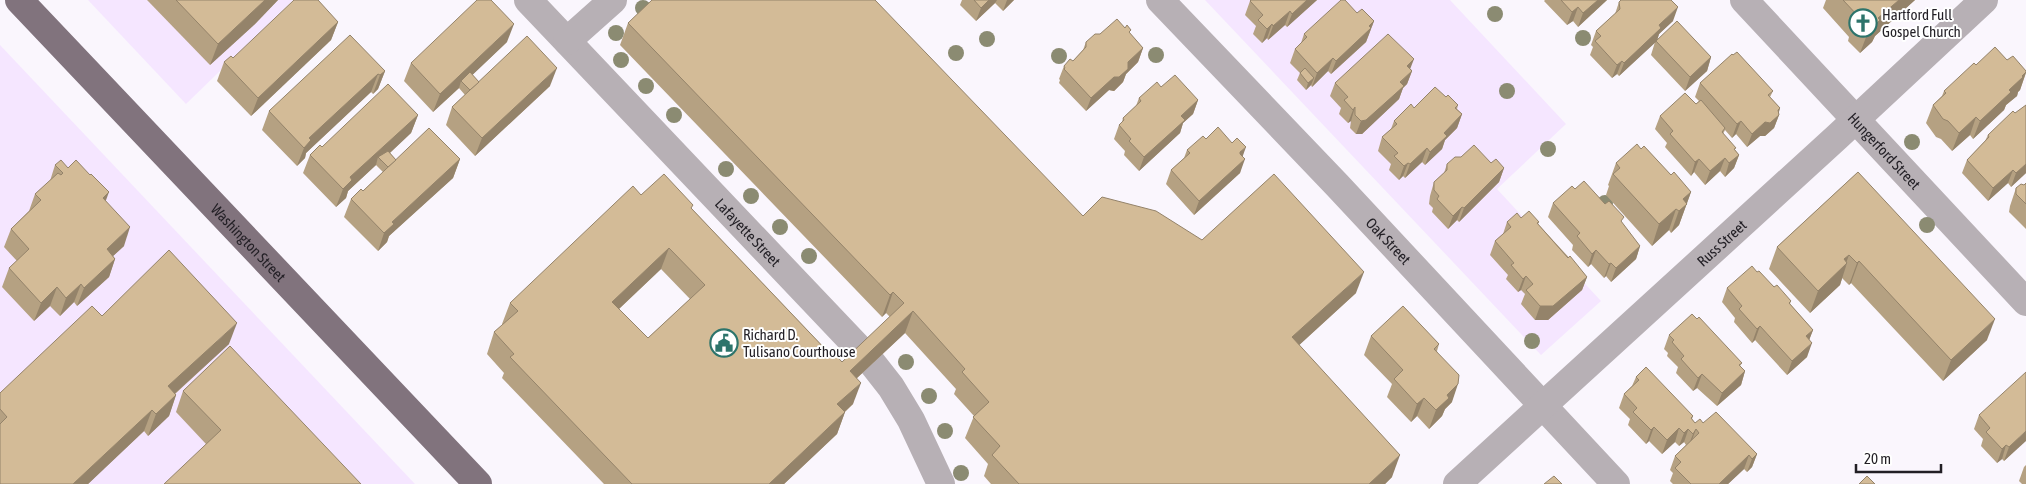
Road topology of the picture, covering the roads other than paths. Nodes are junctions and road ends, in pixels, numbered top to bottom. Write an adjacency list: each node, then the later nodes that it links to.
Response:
1 (20, 0): 11 (main road, Washington Street)
2 (528, 0): 7 (street, Lafayette Street)
3 (612, 0): 7 (street)
4 (1160, 0): 10 (street, Oak Street)
5 (1744, 0): 8 (street, Hungerford Street)
6 (1984, 0): 8 (street, Russ Street)
7 (568, 40): 12 (street, Lafayette Street)
8 (1856, 120): 9 (street, Hungerford Street); 10 (street, Russ Street)
9 (2026, 302)
10 (1543, 405): 13 (street, Russ Street); 14 (street, Oak Street)
11 (478, 484)
12 (941, 484)
13 (1457, 484)
14 (1616, 484)

